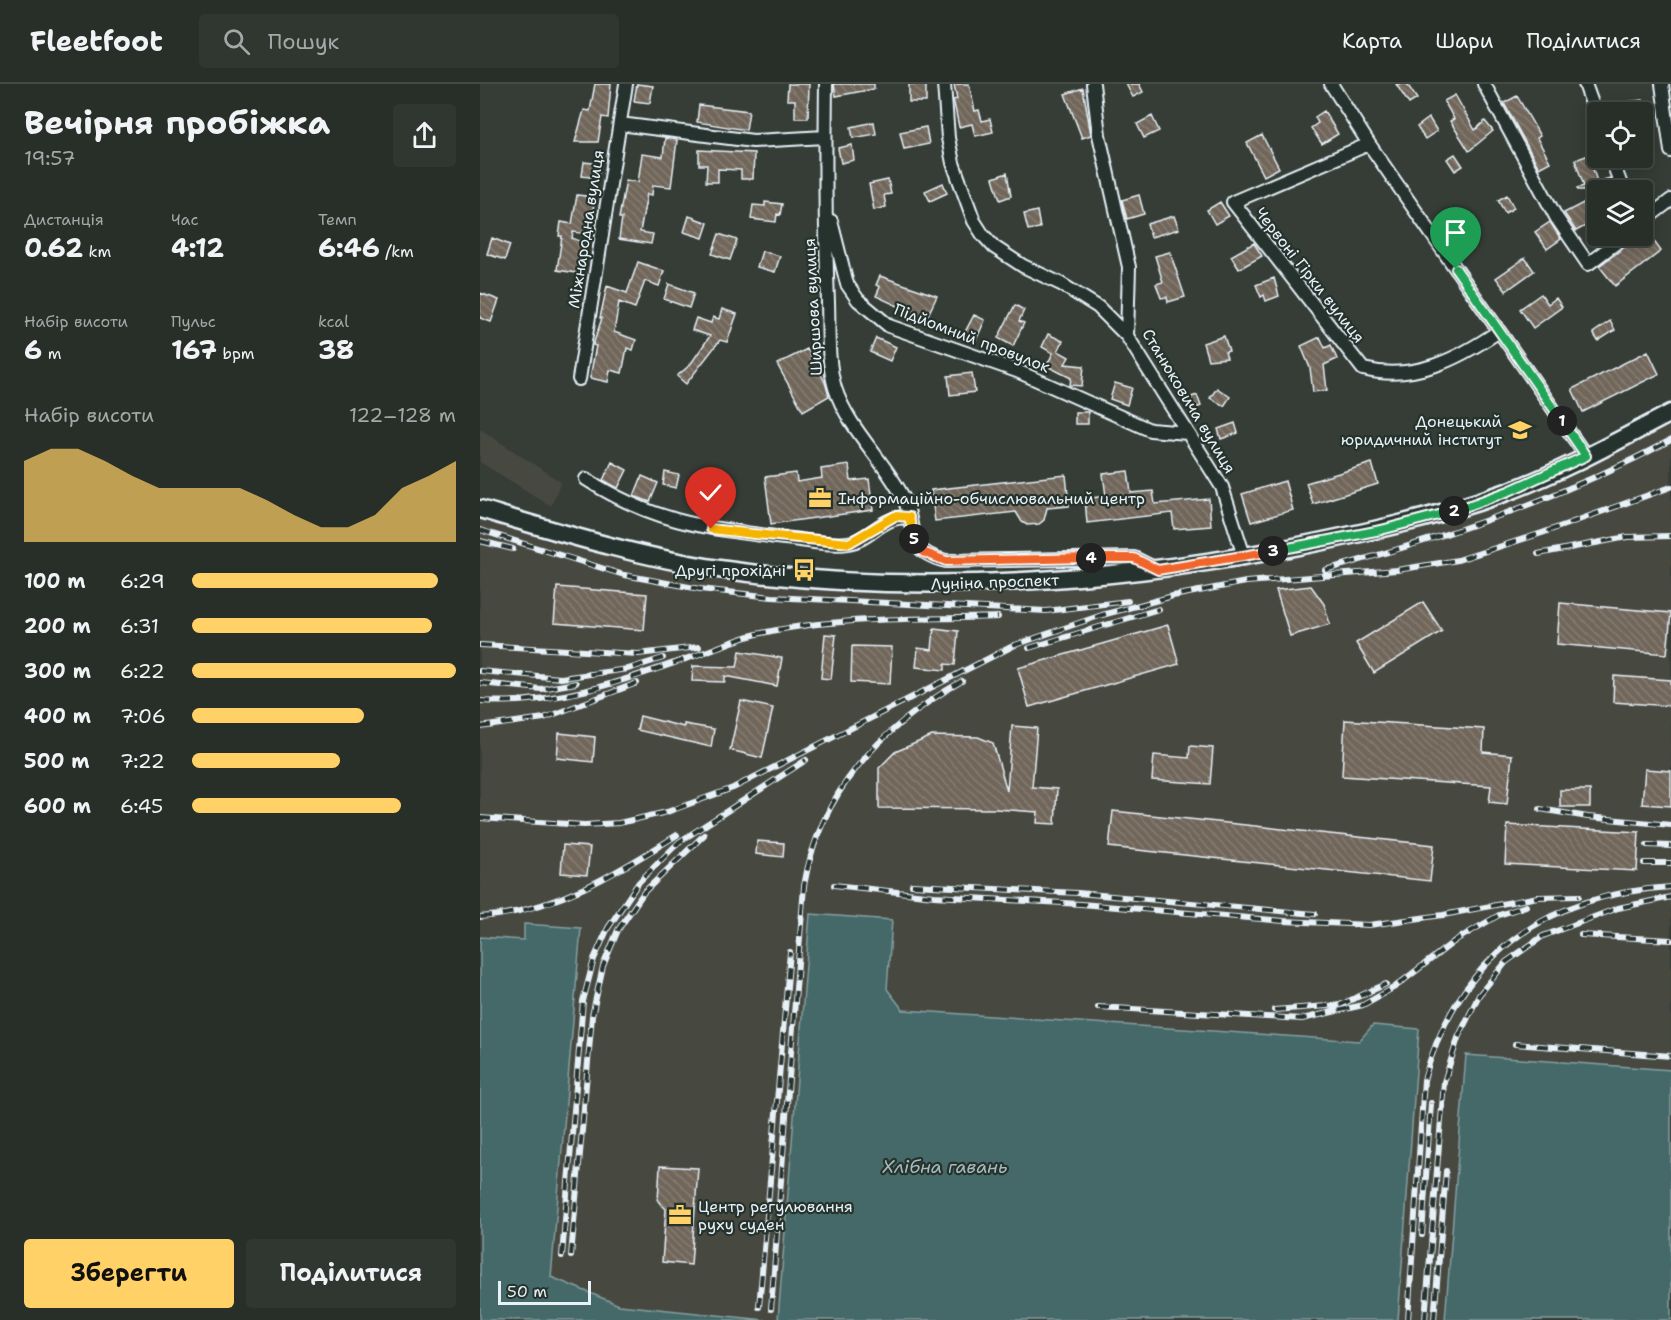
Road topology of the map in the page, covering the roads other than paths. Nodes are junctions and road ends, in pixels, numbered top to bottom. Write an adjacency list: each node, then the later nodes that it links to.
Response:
1 (626, 84): 10 (street, Міжнародна вулиця)
2 (826, 84): 11 (street, Ширшова вулиця)
3 (944, 84): 19 (street)
4 (1092, 84): 19 (street, Станюковича вулиця)
5 (1331, 84): 12 (street)
6 (1484, 84): 17 (street)
7 (1585, 84): 9 (street)
8 (1662, 84): 13 (street)
9 (1592, 102)
10 (620, 124): 11 (street); 20 (street, Міжнародна вулиця)
11 (825, 137): 14 (street, Ширшова вулиця)
12 (1369, 144): 18 (street); 18 (street, Червоні Гірки вулиця)
13 (1671, 151)
14 (824, 190): 22 (street, Підйомний провулок); 26 (street, Ширшова вулиця)
15 (1671, 201): 16 (street)
16 (1653, 214)
17 (1612, 246)
18 (1499, 331): 23 (street)
19 (1127, 336): 22 (street, Станюковича вулиця)
20 (579, 379)
21 (1671, 413): 23 (street, Луніна проспект)
22 (1188, 433): 27 (street, Станюковича вулиця)
23 (1586, 456): 27 (street, Луніна проспект)
24 (586, 479): 26 (street)
25 (480, 509): 28 (street, Луніна проспект)
26 (909, 517): 28 (street, Ширшова вулиця)
27 (1244, 556): 28 (street, Луніна проспект)
28 (1158, 570)

